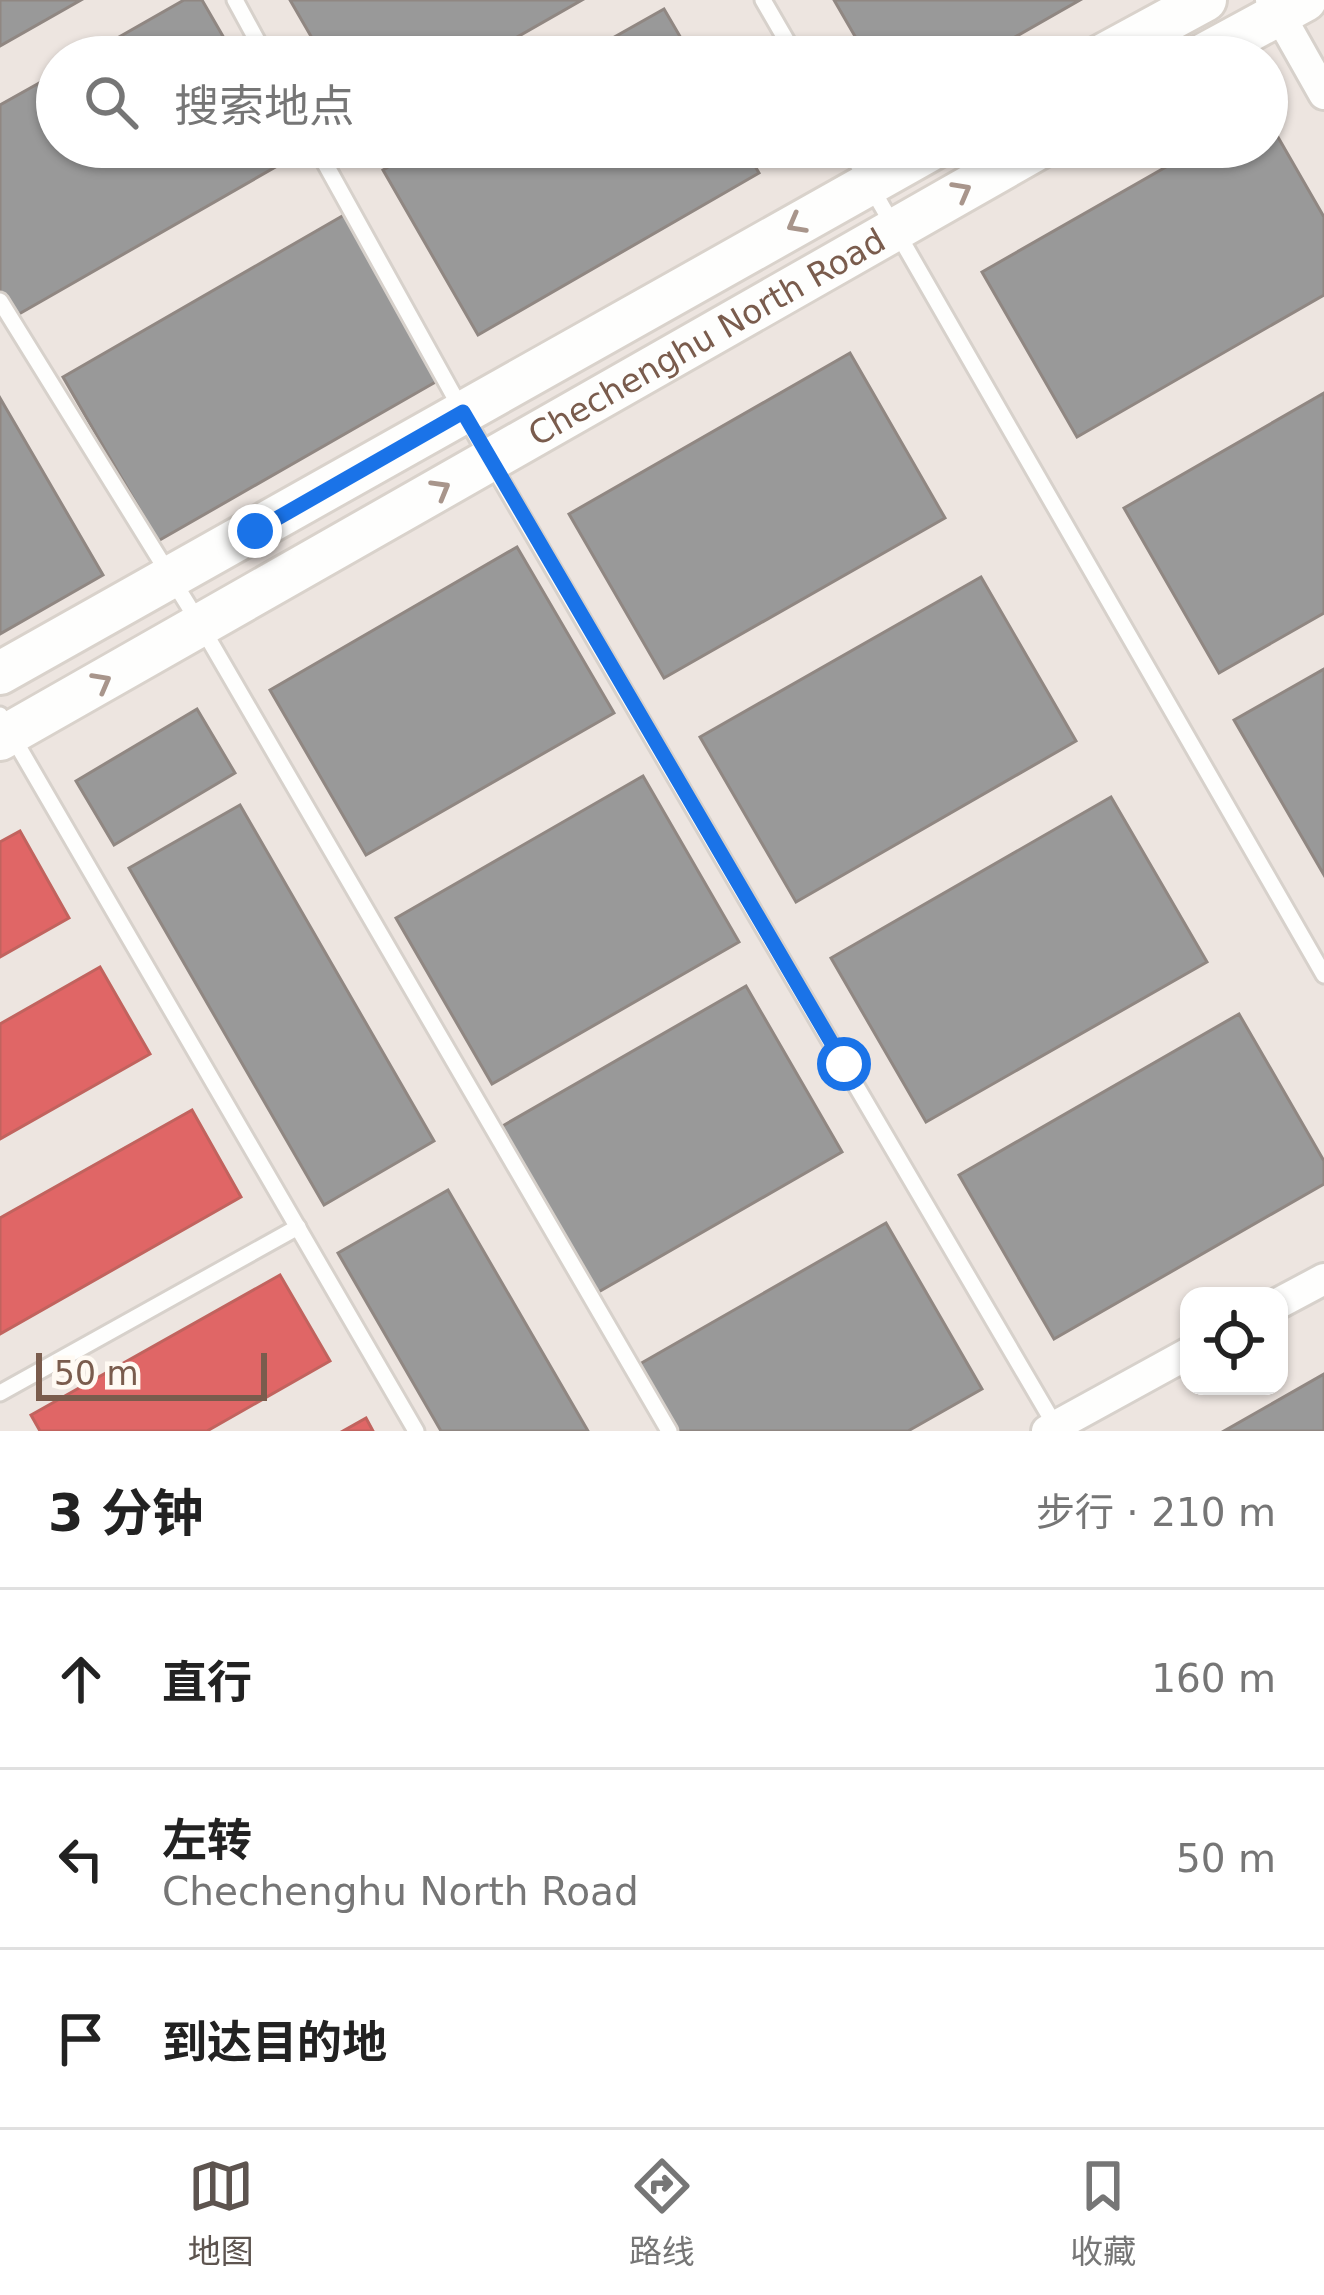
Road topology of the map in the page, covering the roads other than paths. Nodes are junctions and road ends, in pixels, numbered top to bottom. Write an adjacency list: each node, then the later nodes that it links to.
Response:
1 (235, 0): 5 (lane)
2 (764, 0): 6 (lane)
3 (1205, 0): 7 (main road)
4 (1285, 4): 8 (main road); 9 (street)
5 (255, 36)
6 (784, 36)
7 (1139, 36)
8 (1234, 36)
9 (1324, 94)
10 (328, 168): 16 (lane)
11 (854, 168): 16 (main road, Chechenghu North Road, one-way to 16)
12 (861, 168): 14 (lane)
13 (1002, 168): 14 (main road, Chechenghu North Road, one-way to 13)
14 (895, 228): 17 (main road, Chechenghu North Road); 22 (lane)
15 (0, 301): 18 (lane)
16 (463, 412): 17 (lane); 18 (main road, Chechenghu North Road)
17 (490, 461): 19 (main road, Chechenghu North Road, one-way to 17); 28 (lane)
18 (172, 578): 19 (lane); 20 (main road, Chechenghu North Road)
19 (201, 626): 21 (main road, Chechenghu North Road, one-way to 19); 30 (lane)
20 (0, 674)
21 (4, 729): 23 (lane)
22 (1324, 975)
23 (298, 1227): 27 (lane); 29 (lane)
24 (1324, 1279): 25 (street)
25 (1288, 1298)
26 (1180, 1358): 28 (street)
27 (0, 1393)
28 (1054, 1429)
29 (416, 1431)
30 (669, 1431)

